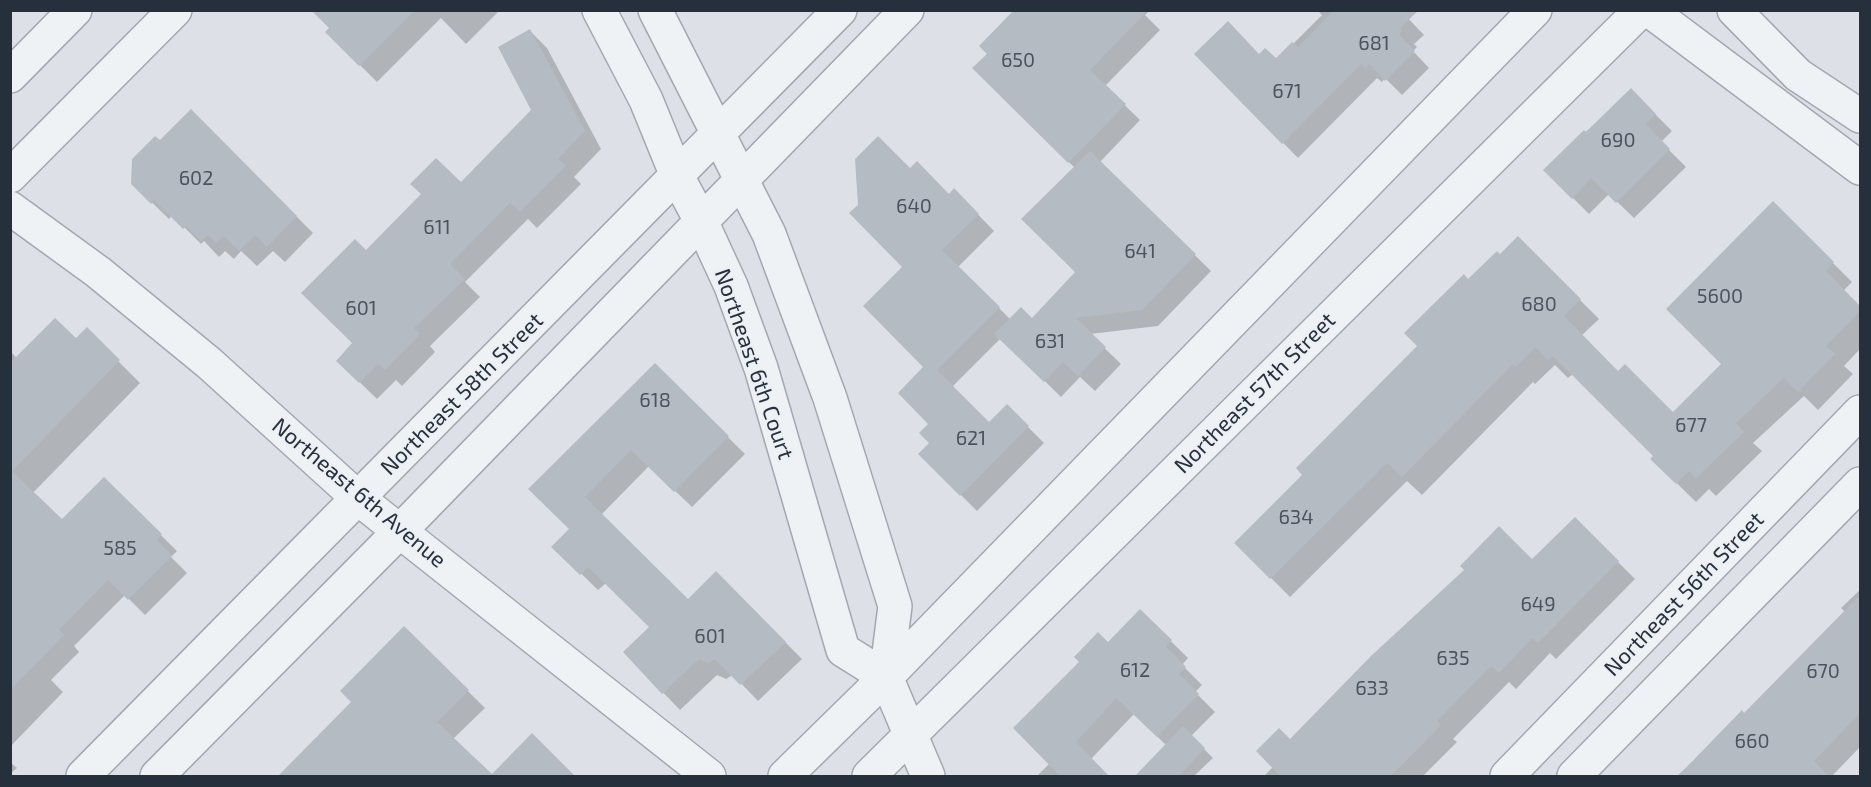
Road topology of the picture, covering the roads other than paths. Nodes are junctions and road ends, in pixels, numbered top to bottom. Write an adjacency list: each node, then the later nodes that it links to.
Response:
1 (75, 10): 11 (street)
2 (175, 10): 15 (street)
3 (598, 10): 16 (street, Northeast 6th Court)
4 (655, 10): 13 (street)
5 (840, 10): 13 (street, Northeast 58th Street)
6 (907, 10): 17 (street)
7 (1535, 10): 24 (street)
8 (1641, 10): 25 (street, Northeast 57th Street)
9 (1649, 10): 14 (street)
10 (1734, 10): 12 (street)
11 (10, 76)
12 (1860, 116)
13 (719, 134): 16 (street, Northeast 58th Street); 17 (street)
14 (1860, 168)
15 (10, 176)
16 (677, 176): 19 (street, Northeast 6th Court); 22 (street, Northeast 58th Street)
17 (742, 180): 19 (street); 24 (street)
18 (10, 208): 22 (street, Northeast 6th Avenue)
19 (701, 221): 23 (street); 24 (street, Northeast 6th Court)
20 (1860, 412): 32 (street, Northeast 56th Street)
21 (1860, 484): 33 (street)
22 (359, 499): 23 (street, Northeast 6th Avenue); 26 (street, Northeast 58th Street)
23 (400, 531): 27 (street); 28 (street, Northeast 6th Avenue)
24 (886, 677): 25 (street); 29 (street)
25 (909, 736): 30 (street, Northeast 57th Street); 31 (street)
26 (83, 777)
27 (157, 777)
28 (709, 777)
29 (785, 777)
30 (869, 777)
31 (928, 777)
32 (1507, 777)
33 (1574, 777)

